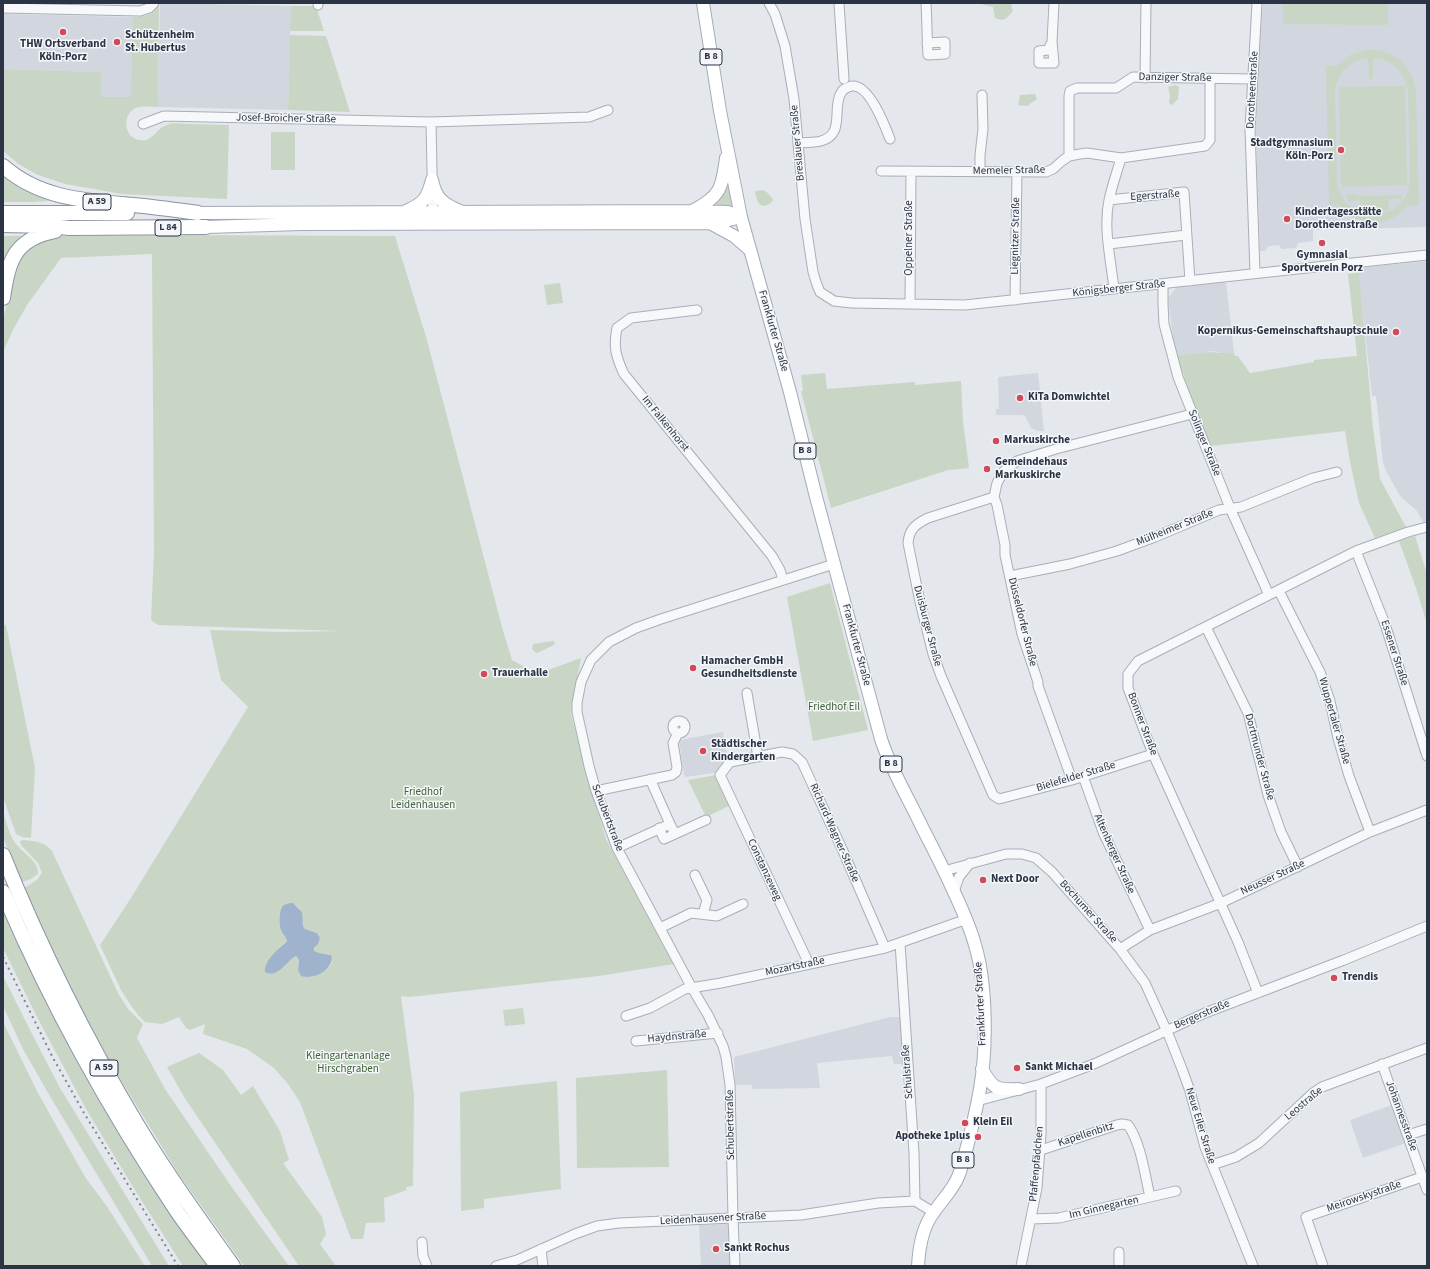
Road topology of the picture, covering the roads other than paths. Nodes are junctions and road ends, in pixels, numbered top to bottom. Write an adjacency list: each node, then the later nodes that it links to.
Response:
1 (154, 3): 9 (street)
2 (703, 3): 22 (main road, Frankfurter Straße / B 8)
3 (769, 3): 21 (street, Breslauer Straße)
4 (839, 3): 13 (street)
5 (926, 3): 11 (street)
6 (1054, 3): 10 (street)
7 (1146, 3): 12 (street)
8 (1257, 3): 15 (street, Dorotheenstraße)
9 (3, 8)
10 (1052, 42)
11 (927, 43)
12 (1146, 78): 14 (street, Danziger Straße); 23 (street, Danziger Straße)
13 (844, 79)
14 (1210, 79): 15 (street, Danziger Straße); 24 (street)
15 (1252, 79): 47 (street, Dorotheenstraße)
16 (982, 95): 28 (street)
17 (608, 110): 18 (street, Josef-Broicher-Straße)
18 (431, 122): 19 (street, Josef-Broicher-Straße); 30 (street)
19 (143, 124)
20 (890, 139): 21 (street)
21 (799, 143): 50 (street, Breslauer Straße)
22 (727, 149): 32 (main road); 37 (main road, Frankfurter Straße / B 8)
23 (1069, 156): 24 (street); 29 (street, Memeler Straße)
24 (1121, 158): 31 (street)
25 (3, 166): 34 (highway, A 59)
26 (880, 171): 27 (street, Memeler Straße)
27 (911, 171): 28 (street, Memeler Straße); 54 (street, Oppelner Straße)
28 (980, 172): 29 (street, Memeler Straße)
29 (1017, 172): 53 (street, Liegnitzer Straße)
30 (432, 180): 35 (main road); 36 (main road); 38 (street)
31 (1109, 200): 43 (street, Egerstraße); 44 (street)
32 (691, 211): 36 (main road, L 84); 37 (main road, L 84)
33 (3, 213): 34 (highway, L 84)
34 (198, 213): 35 (main road, L 84)
35 (403, 213): 38 (main road, L 84)
36 (463, 213): 38 (main road, L 84)
37 (741, 217): 39 (main road, L 84); 45 (main road, Frankfurter Straße / B 8)
38 (433, 218): 39 (main road, L 84); 41 (main road, L 84)
39 (710, 223): 45 (main road)
40 (3, 225): 42 (highway, L 84)
41 (206, 227): 42 (highway, L 84)
42 (69, 228): 52 (highway)
43 (1186, 235): 44 (street); 48 (street, Egerstraße)
44 (1109, 244): 51 (street)
45 (750, 250): 62 (main road, Frankfurter Straße / B 8)
46 (1427, 255): 47 (street, Königsberger Straße)
47 (1254, 273): 48 (street, Königsberger Straße)
48 (1190, 281): 49 (street, Königsberger Straße)
49 (1163, 284): 51 (street, Königsberger Straße); 56 (street, Solinger Straße)
50 (816, 285): 54 (street, Königsberger Straße)
51 (1114, 289): 53 (street, Königsberger Straße)
52 (3, 298)
53 (1015, 300): 54 (street, Königsberger Straße)
54 (910, 304)
55 (697, 310): 64 (street, Im Falkenhorst)
56 (1192, 414): 58 (street); 59 (street, Solinger Straße)
57 (1337, 472): 59 (street, Mülheimer Straße)
58 (994, 497): 63 (street, Düsseldorfer Straße); 78 (street, Duisburger Straße)
59 (1230, 508): 63 (street, Mülheimer Straße); 66 (street, Solinger Straße)
60 (1427, 526): 61 (street, Bonner Straße)
61 (1356, 551): 65 (street, Bonner Straße); 71 (street, Essener Straße)
62 (834, 564): 64 (street, Schubertstraße); 89 (main road, Frankfurter Straße / B 8)
63 (1010, 576): 76 (street, Düsseldorfer Straße)
64 (783, 580): 77 (street, Schubertstraße)
65 (1278, 591): 66 (street, Bonner Straße); 83 (street, Wuppertaler Straße)
66 (1269, 595): 67 (street, Bonner Straße)
67 (1206, 627): 70 (street, Bonner Straße); 88 (street, Dortmunder Straße)
68 (747, 693): 72 (street)
69 (678, 734): 75 (street)
70 (1153, 754): 74 (street, Bielefelder Straße); 93 (street, Bonner Straße)
71 (1427, 756)
72 (758, 757): 73 (street, Richard-Wagner-Straße); 101 (street, Richard-Wagner-Straße)
73 (720, 776): 103 (street, Constanzeweg)
74 (1083, 776): 76 (street, Bielefelder Straße); 99 (street, Altenberger Straße)
75 (650, 780): 77 (street); 81 (street)
76 (1072, 780): 78 (street, Bielefelder Straße)
77 (596, 791): 85 (street, Schubertstraße)
78 (999, 799)
79 (1427, 810): 83 (street, Neusser Straße)
80 (706, 820): 84 (street)
81 (670, 824): 82 (street); 84 (street)
82 (659, 828): 84 (street); 85 (street)
83 (1370, 832): 88 (street, Neusser Straße)
84 (675, 834)
85 (617, 848): 98 (street, Schubertstraße)
86 (3, 855): 132 (highway, A 59)
87 (970, 863): 89 (street, Bochumer Straße); 92 (street); 102 (street, Bochumer Straße)
88 (1298, 867): 93 (street, Neusser Straße)
89 (944, 871): 92 (main road, Frankfurter Straße / B 8)
90 (694, 875): 95 (street)
91 (3, 892): 131 (highway, A 59)
92 (954, 892): 96 (main road, Frankfurter Straße / B 8)
93 (1221, 903): 99 (street, Neusser Straße); 105 (street, Bonner Straße)
94 (743, 904): 95 (street)
95 (703, 914): 98 (street)
96 (966, 919): 100 (street, Mozartstraße); 112 (main road, Frankfurter Straße / B 8)
97 (1427, 926): 105 (street, Bergerstraße)
98 (660, 928): 104 (street, Schubertstraße)
99 (1150, 930): 102 (street, Neusser Straße)
100 (900, 943): 101 (street, Mozartstraße); 124 (street, Schulstraße)
101 (885, 948): 103 (street, Mozartstraße)
102 (1120, 949): 107 (street, Bochumer Straße)
103 (809, 964): 104 (street, Mozartstraße)
104 (692, 988): 106 (street, Mozartstraße); 108 (street, Schubertstraße)
105 (1258, 993): 107 (street, Bergerstraße)
106 (626, 1016)
107 (1166, 1030): 113 (street, Bergerstraße); 119 (street, Neue Eiler Straße)
108 (718, 1034): 109 (street, Haydnstraße); 126 (street, Schubertstraße)
109 (636, 1041)
110 (1427, 1048): 111 (street, Leostraße)
111 (1382, 1064): 117 (street, Johannesstraße); 119 (street, Leostraße)
112 (982, 1069): 114 (main road); 115 (main road, Frankfurter Straße / B 8)
113 (1040, 1084): 114 (street, Bergerstraße); 118 (street, Pfaffenpfädchen)
114 (1019, 1089): 115 (street, Bergerstraße)
115 (977, 1101): 125 (main road, Frankfurter Straße / B 8)
116 (1427, 1129): 117 (street)
117 (1408, 1135): 120 (street, Johannesstraße)
118 (1041, 1150): 123 (street, Kapellenbitz); 127 (street, Pfaffenpfädchen)
119 (1212, 1165): 140 (street, Neue Eiler Straße)
120 (1422, 1177): 121 (street, Johannesstraße); 141 (street, Meirowskystraße)
121 (1427, 1190)
122 (1176, 1191): 123 (street, Im Ginnegarten)
123 (1150, 1197): 127 (street, Im Ginnegarten)
124 (915, 1201): 125 (street); 126 (street, Leidenhausener Straße)
125 (933, 1212): 137 (main road, Frankfurter Straße / B 8)
126 (733, 1218): 129 (street, Leidenhausener Straße); 136 (street, Schubertstraße)
127 (1031, 1219): 138 (street, Pfaffenpfädchen)
128 (422, 1242): 133 (street)
129 (541, 1249): 134 (street, Leidenhausener Straße); 135 (street)
130 (1118, 1252): 139 (street)
131 (217, 1266)
132 (233, 1266)
133 (427, 1266)
134 (496, 1266)
135 (543, 1266)
136 (735, 1266)
137 (918, 1266)
138 (1021, 1266)
139 (1119, 1266)
140 (1253, 1266)
141 (1323, 1266)

